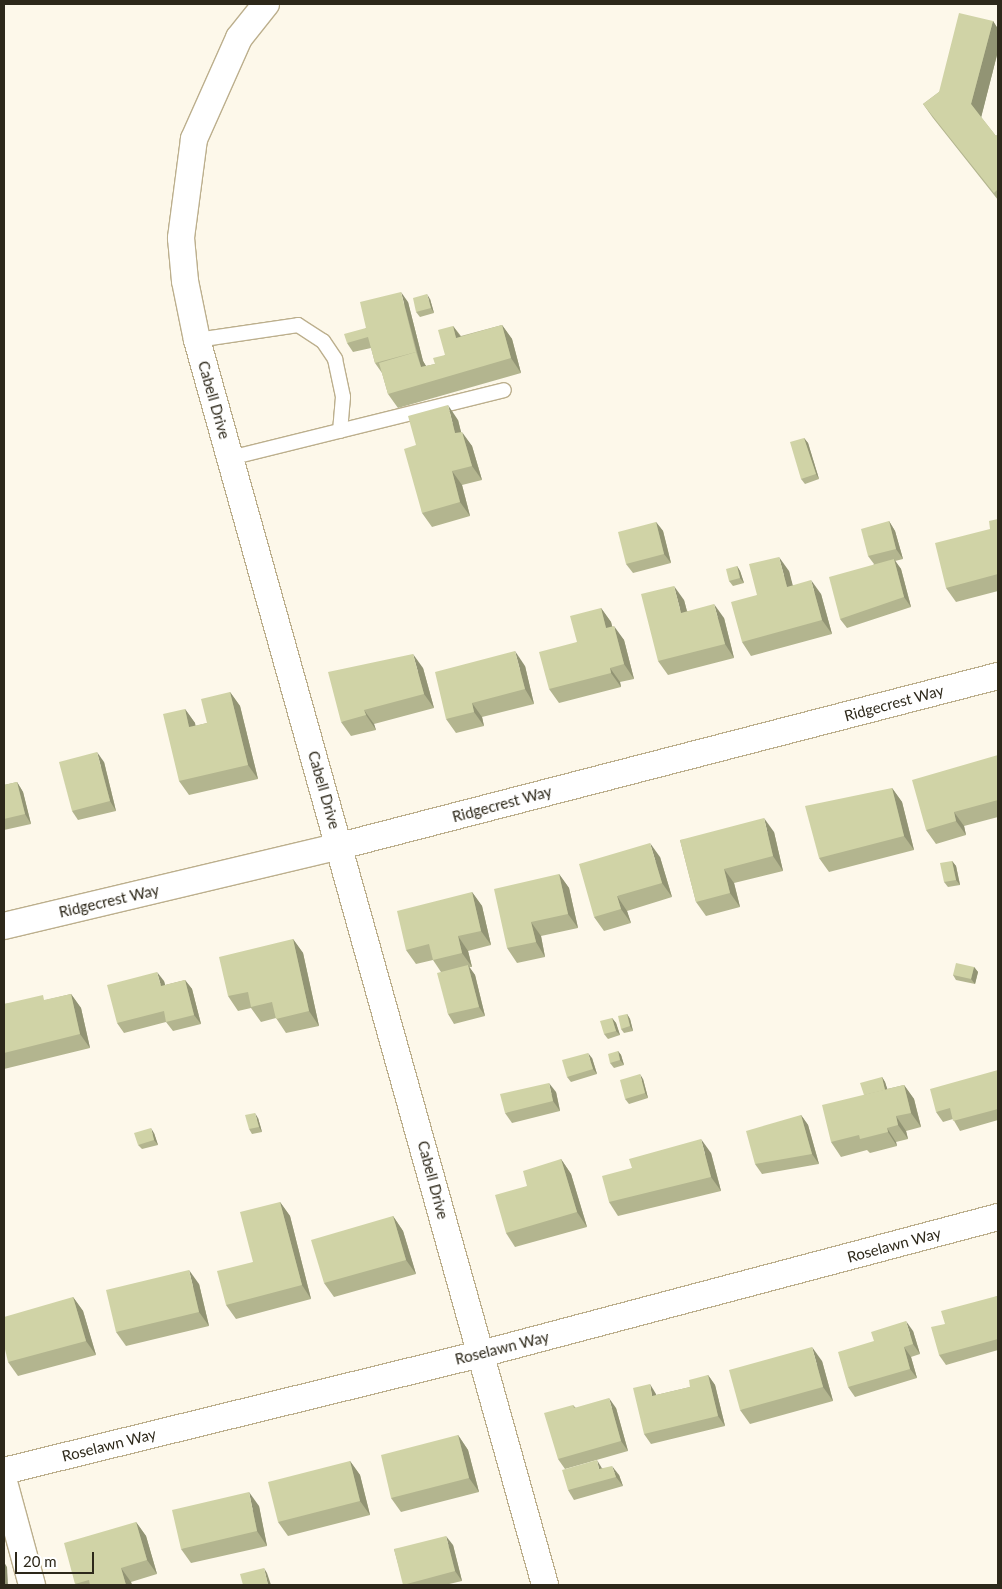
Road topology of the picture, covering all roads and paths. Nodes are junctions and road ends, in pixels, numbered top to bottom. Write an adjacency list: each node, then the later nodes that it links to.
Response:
1 (266, 4): 2 (street, Cabell Drive)
2 (196, 340): 4 (lane); 5 (street, Cabell Drive)
3 (504, 390): 4 (lane)
4 (340, 431): 5 (lane)
5 (230, 458): 7 (street, Cabell Drive)
6 (998, 676): 7 (street, Ridgecrest Way)
7 (340, 846): 8 (street, Ridgecrest Way); 10 (street, Cabell Drive)
8 (4, 926)
9 (998, 1217): 10 (street, Roselawn Way)
10 (481, 1354): 11 (street, Roselawn Way); 14 (street, Cabell Drive)
11 (4, 1471)
12 (4, 1482): 13 (street)
13 (32, 1585)
14 (545, 1585)

